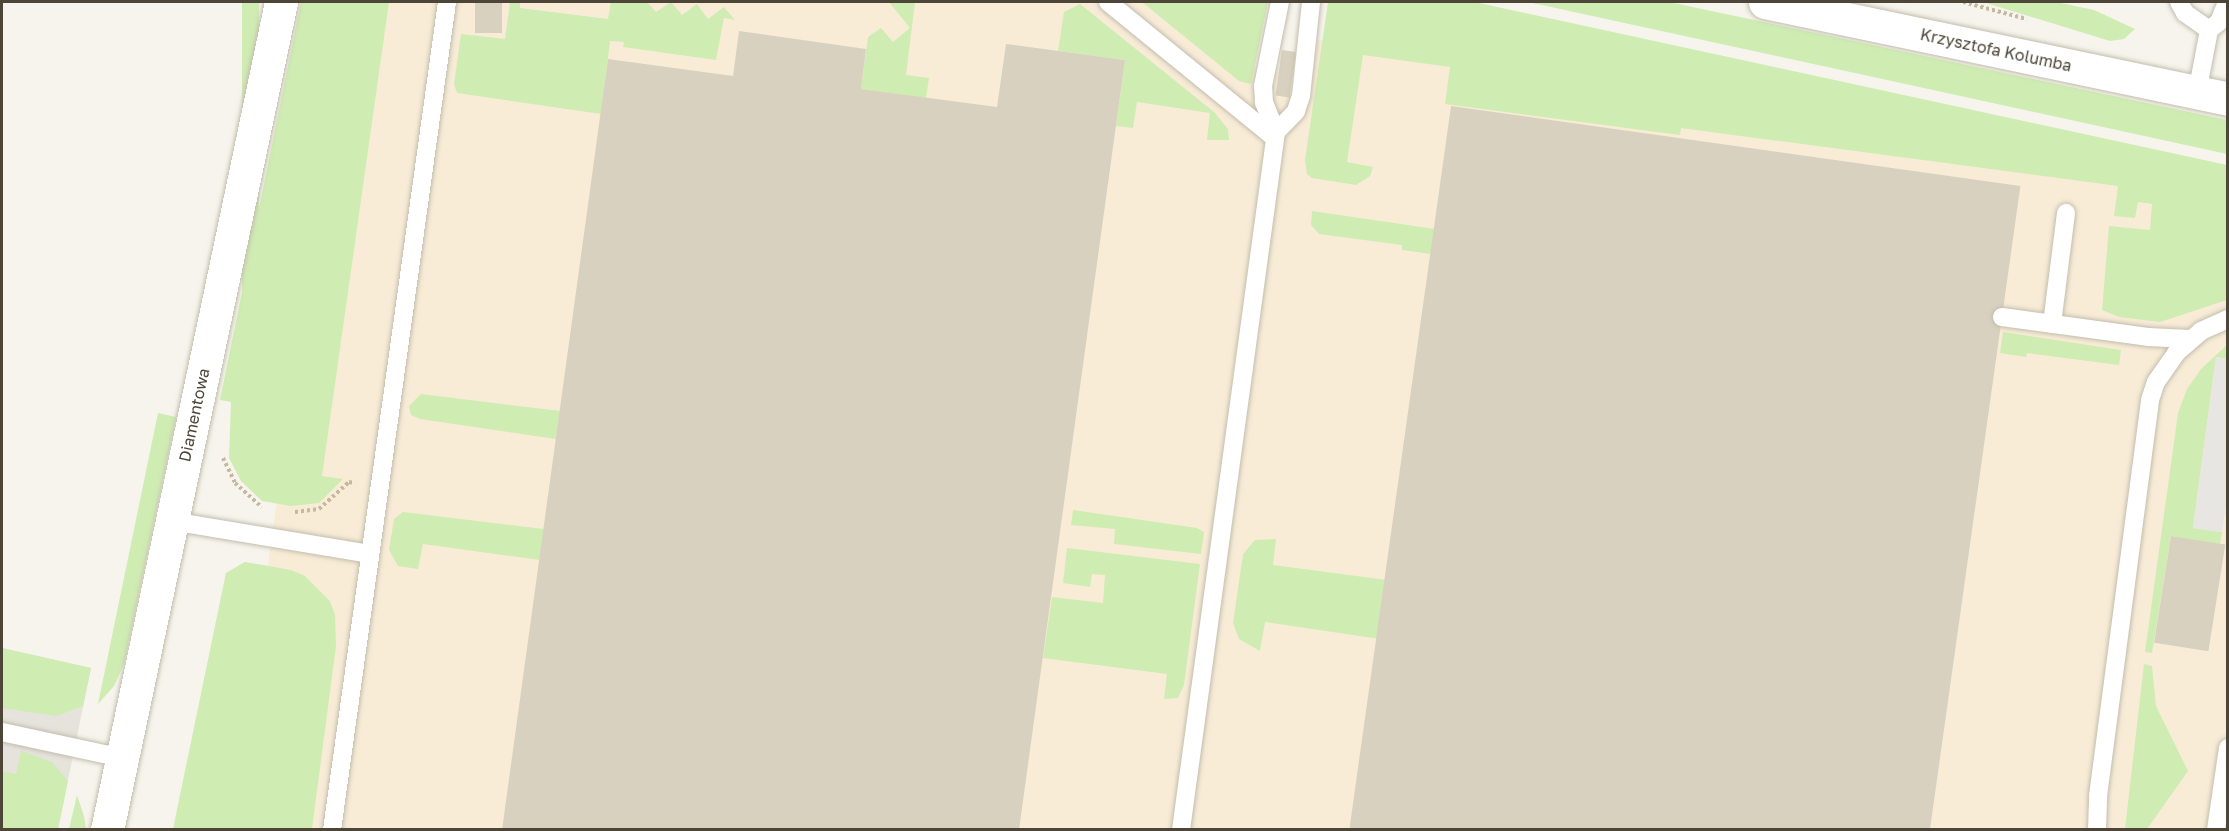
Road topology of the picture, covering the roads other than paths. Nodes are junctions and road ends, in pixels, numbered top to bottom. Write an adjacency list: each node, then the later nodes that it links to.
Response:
1 (282, 2): 17 (street, Diamentowa)
2 (447, 2): 18 (lane)
3 (1107, 2): 11 (lane)
4 (1280, 2): 11 (lane)
5 (1311, 2): 11 (lane)
6 (1765, 2): 10 (street, Krzysztofa Kolumba)
7 (2179, 2): 9 (lane)
8 (2227, 2): 9 (lane)
9 (2209, 30): 10 (lane)
10 (2212, 96)
11 (1276, 135): 24 (lane)
12 (2066, 213): 15 (lane)
13 (2002, 317): 15 (lane)
14 (2228, 319): 16 (lane)
15 (2052, 324): 16 (lane)
16 (2190, 339): 25 (lane)
17 (172, 521): 18 (lane); 21 (street, Diamentowa)
18 (369, 554): 23 (lane)
19 (2, 732): 21 (lane)
20 (2228, 748): 26 (lane)
21 (122, 758): 22 (street, Diamentowa)
22 (107, 830)
23 (332, 830)
24 (1181, 830)
25 (2097, 830)
26 (2217, 830)

